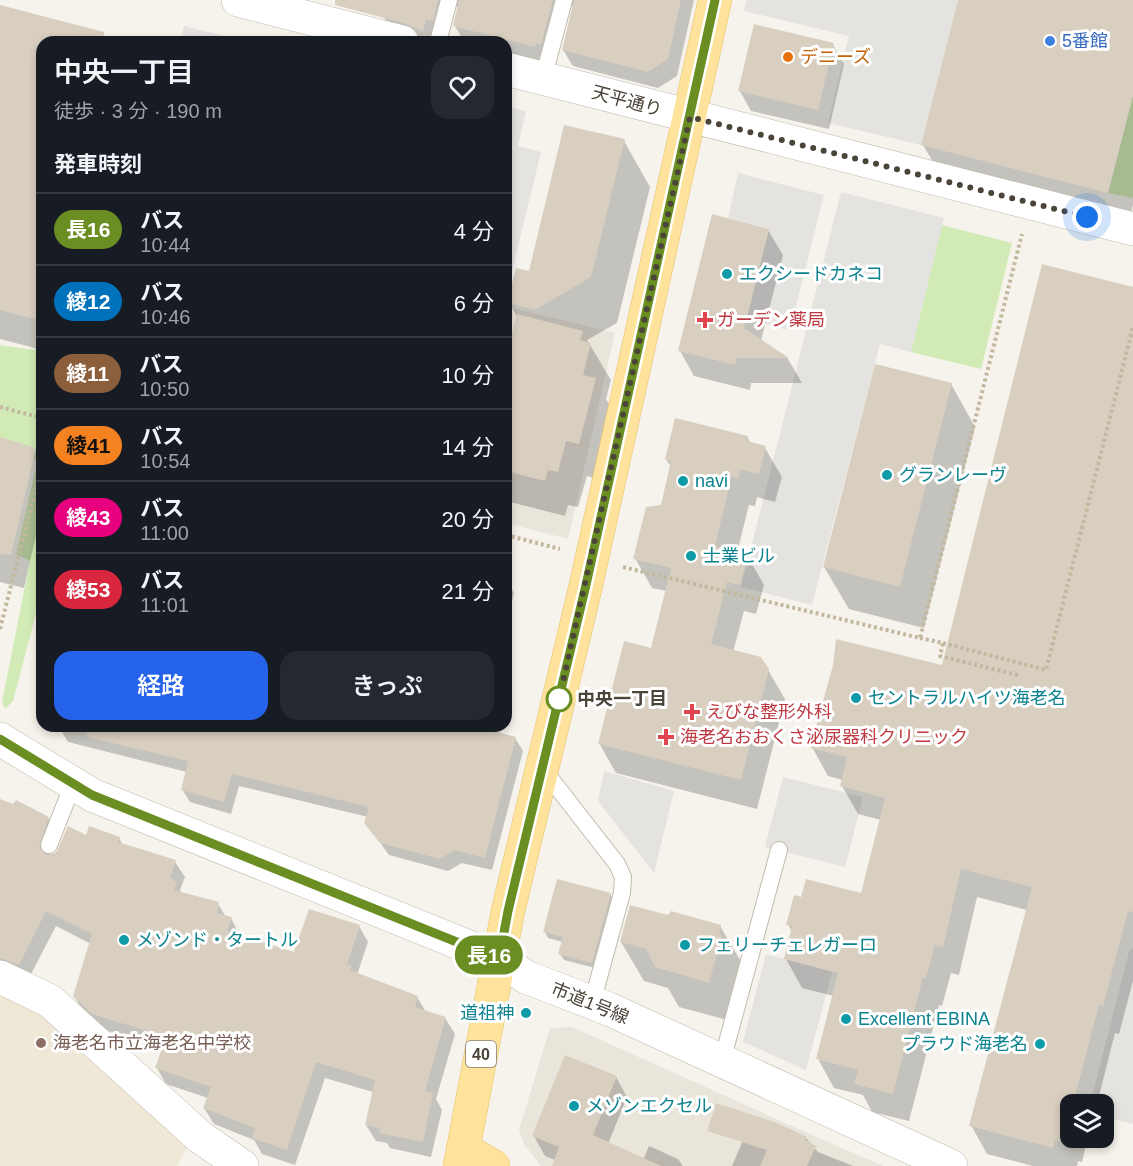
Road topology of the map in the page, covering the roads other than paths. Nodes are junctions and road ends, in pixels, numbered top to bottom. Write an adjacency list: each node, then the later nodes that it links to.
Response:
1 (238, 0): 5 (street)
2 (448, 0): 6 (lane)
3 (564, 0): 8 (lane)
4 (715, 0): 9 (main road, 40)
5 (379, 36)
6 (439, 36)
7 (512, 71): 8 (street, 天平通り)
8 (543, 79): 9 (street, 天平通り)
9 (690, 117): 10 (street, 天平通り); 12 (main road, 40)
10 (1133, 229)
11 (0, 739): 13 (street, 市道1号線)
12 (543, 769): 16 (main road, 40); 18 (lane)
13 (73, 784): 14 (lane); 16 (street, 市道1号線)
14 (49, 845)
15 (779, 850): 19 (lane)
16 (499, 959): 18 (street, 市道1号線); 20 (main road, 40)
17 (0, 977): 21 (street)
18 (592, 1003): 19 (street, 市道1号線)
19 (722, 1061): 23 (street, 市道1号線)
20 (462, 1157): 22 (main road, 40)
21 (242, 1166)
22 (493, 1166)
23 (951, 1166)

